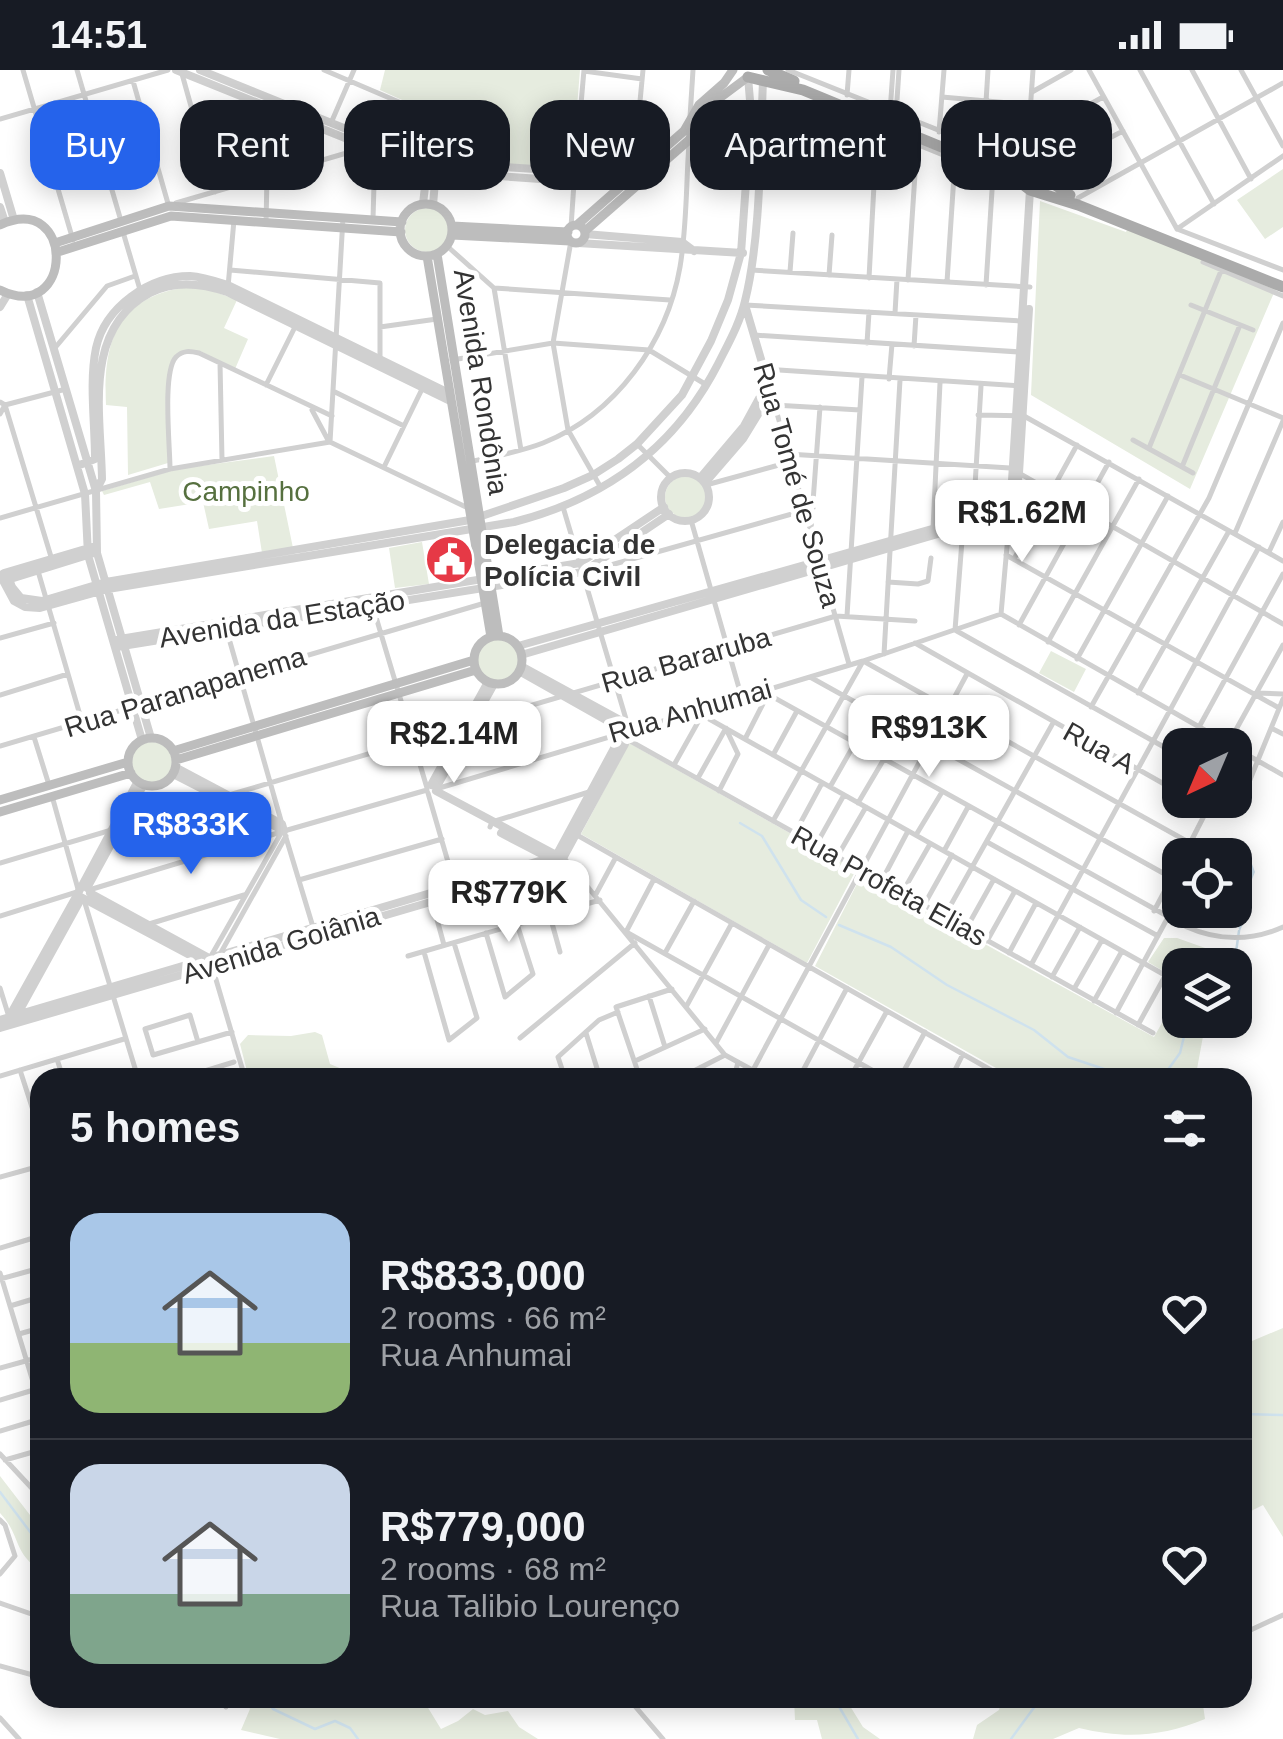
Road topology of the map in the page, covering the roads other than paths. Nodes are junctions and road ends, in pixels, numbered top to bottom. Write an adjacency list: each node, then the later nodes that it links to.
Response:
1 (23, 70): 36 (street)
2 (78, 70): 31 (street)
3 (168, 70): 26 (street)
4 (324, 70): 27 (street)
5 (354, 70): 27 (street)
6 (584, 70): 25 (street); 40 (street)
7 (643, 70): 25 (street)
8 (693, 70): 42 (street)
9 (733, 70): 43 (main road)
10 (788, 70): 24 (street)
11 (849, 70): 32 (street)
12 (896, 70): 46 (street)
13 (944, 70): 34 (street)
14 (988, 70): 48 (street)
15 (1033, 70): 29 (street)
16 (1071, 70): 29 (street)
17 (1089, 70): 33 (street)
18 (1140, 70): 63 (street)
19 (1192, 70): 52 (street)
20 (1242, 70): 35 (street)
21 (180, 71): 30 (street); 88 (street)
22 (205, 71): 30 (street)
23 (756, 73): 44 (main road); 62 (main road); 65 (main road); 111 (street); 112 (street)
24 (804, 74): 32 (street)
25 (642, 79): 41 (street)
26 (132, 81): 31 (street); 93 (street)
27 (349, 81): 39 (street); 55 (street)
28 (1283, 83): 35 (street)
29 (1032, 92): 49 (street)
30 (247, 93): 38 (street); 55 (street); 60 (street)
31 (85, 94): 37 (street); 99 (street)
32 (847, 95): 45 (street)
33 (1104, 96): 50 (street); 58 (street)
34 (942, 97): 47 (street); 59 (street)
35 (1257, 98): 52 (street); 66 (street)
36 (32, 100)
37 (65, 100)
38 (249, 100)
39 (394, 100)
40 (581, 100)
41 (641, 100)
42 (691, 100)
43 (705, 100)
44 (824, 100)
45 (859, 100)
46 (894, 100)
47 (975, 100)
48 (986, 100)
49 (1031, 100)
50 (1097, 100)
51 (30, 111): 53 (street)
52 (1219, 119): 63 (street); 71 (street)
53 (0, 120)
54 (690, 120): 64 (main road)
55 (331, 123): 57 (street)
56 (921, 125): 59 (street)
57 (344, 130)
58 (1123, 131): 61 (street); 69 (street)
59 (939, 132)
60 (344, 133)
61 (1112, 137)
62 (689, 140): 67 (main road); 108 (street)
63 (1179, 141): 69 (street); 91 (street)
64 (670, 142)
65 (941, 146)
66 (1283, 146)
67 (670, 154)
68 (1283, 156): 71 (street)
69 (1141, 163): 89 (street); 101 (street)
70 (0, 173): 72 (street)
71 (1251, 179): 91 (street)
72 (2, 185): 96 (street)
73 (59, 190): 106 (street)
74 (223, 190): 88 (street)
75 (267, 190): 95 (street)
76 (374, 190): 98 (street)
77 (429, 190): 90 (street)
78 (574, 190): 104 (street)
79 (622, 190): 104 (main road)
80 (622, 190): 104 (main road)
81 (874, 190): 122 (street)
82 (914, 190): 125 (street)
83 (953, 190): 126 (street)
84 (992, 190): 129 (street)
85 (1033, 190): 130 (street)
86 (1051, 190): 115 (main road)
87 (1056, 190): 89 (main road)
88 (216, 192): 93 (street)
89 (1078, 198): 128 (main road)
90 (428, 204): 100 (main road); 102 (main road)
91 (1214, 204): 101 (street)
92 (0, 207): 96 (street)
93 (170, 211): 94 (main road); 94 (main road); 99 (main road)
94 (243, 218): 95 (main road); 116 (street)
95 (266, 218): 97 (main road)
96 (6, 222): 109 (main road)
97 (343, 223): 98 (main road); 124 (street)
98 (375, 225): 100 (main road)
99 (122, 227): 106 (main road); 121 (street)
100 (401, 227): 113 (main road)
101 (1178, 228): 118 (street)
102 (452, 230): 104 (main road); 107 (main road)
103 (793, 233): 119 (street)
104 (576, 234): 108 (street); 134 (street)
105 (832, 236): 120 (street)
106 (74, 242): 109 (main road)
107 (447, 246): 113 (main road); 132 (street)
108 (682, 246): 110 (street); 138 (street)
109 (56, 247): 135 (main road)
110 (728, 252): 111 (street); 127 (street)
111 (741, 253): 112 (street); 127 (street)
112 (752, 254): 117 (street)
113 (432, 255): 147 (main road, Avenida Rondônia)
114 (1203, 262): 115 (street)
115 (1222, 267): 128 (main road); 137 (street); 143 (street)
116 (230, 270): 124 (street); 131 (street)
117 (750, 270): 119 (street); 140 (street)
118 (1283, 270)
119 (790, 272): 120 (street)
120 (828, 275): 122 (street)
121 (135, 276): 136 (street); 162 (street)
122 (869, 278): 123 (street)
123 (898, 279): 125 (street); 145 (street)
124 (339, 280): 152 (street); 157 (street)
125 (908, 280): 126 (street)
126 (947, 282): 129 (street)
127 (734, 283): 139 (street)
128 (1283, 284)
129 (986, 285): 130 (street)
130 (1027, 287): 148 (street)
131 (227, 288): 136 (street); 149 (street)
132 (494, 288): 134 (street); 164 (street)
133 (4, 292): 135 (main road); 142 (street)
134 (560, 292): 138 (street); 158 (street)
135 (32, 294): 153 (street); 155 (street)
136 (141, 294): 213 (street)
137 (1283, 296)
138 (672, 300): 163 (street)
139 (728, 300): 140 (street); 172 (street)
140 (744, 305): 144 (street); 156 (street, Rua Tomé de Souza); 181 (street)
141 (1191, 305): 143 (street)
142 (0, 307)
143 (1205, 311): 151 (street); 171 (street)
144 (869, 312): 145 (street); 159 (street)
145 (895, 313): 146 (street)
146 (916, 314): 148 (street); 161 (street)
147 (442, 318): 152 (street); 167 (main road, Avenida Rondônia)
148 (1026, 321): 165 (street)
149 (298, 323): 157 (street); 179 (street)
150 (1283, 323): 190 (street)
151 (1240, 326): 154 (street); 184 (street)
152 (380, 327): 169 (street)
153 (49, 329): 155 (street); 162 (street)
154 (1253, 330)
155 (38, 333): 166 (street)
156 (754, 335): 159 (street); 170 (street, Rua Tomé de Souza)
157 (335, 342): 169 (street); 185 (street)
158 (553, 343): 163 (street); 164 (street); 201 (street)
159 (867, 343): 160 (street)
160 (892, 344): 161 (street); 174 (street)
161 (914, 346): 165 (street)
162 (54, 349): 166 (street); 183 (street)
163 (649, 350): 172 (street); 201 (street)
164 (503, 351): 167 (street); 208 (street)
165 (1024, 352): 182 (street)
166 (44, 353): 186 (street)
167 (449, 361): 188 (main road, Avenida Rondônia); 202 (main road, Avenida Rondônia)
168 (220, 363): 179 (street); 214 (street); 224 (street)
169 (379, 363): 180 (street)
170 (764, 370): 173 (street); 176 (street, Rua Tomé de Souza)
171 (1180, 375): 184 (street); 207 (street)
172 (693, 377): 181 (street); 205 (street)
173 (862, 377): 174 (street); 194 (street)
174 (889, 379): 175 (street)
175 (900, 380): 177 (street); 215 (street)
176 (768, 382): 187 (street, Rua Tomé de Souza); 230 (street)
177 (940, 382): 178 (street); 219 (street)
178 (981, 384): 182 (street); 196 (street)
179 (266, 385): 192 (street)
180 (424, 385): 188 (street); 200 (street)
181 (707, 386): 210 (street)
182 (1023, 386): 198 (street)
183 (66, 389): 186 (street); 213 (street)
184 (1214, 389): 190 (street); 222 (street)
185 (333, 391): 197 (street); 200 (street)
186 (55, 392): 189 (street); 220 (street)
187 (771, 393): 191 (street, Rua Tomé de Souza); 230 (street)
188 (449, 397): 202 (main road, Avenida Rondônia)
189 (2, 403): 195 (street); 236 (street)
190 (1249, 404): 199 (street); 244 (street)
191 (774, 405): 193 (street); 209 (street, Rua Tomé de Souza)
192 (310, 407): 197 (street); 204 (street)
193 (820, 407): 194 (street); 211 (street)
194 (860, 410): 212 (street)
195 (0, 414)
196 (978, 415): 198 (street); 221 (street)
197 (332, 416): 204 (street)
198 (1021, 416): 206 (street); 225 (street)
199 (1283, 420): 253 (street)
200 (404, 426): 223 (street)
201 (568, 430): 208 (street); 227 (street)
202 (460, 431): 218 (main road, Avenida Rondônia)
203 (1134, 440): 207 (street)
204 (330, 442): 214 (street); 223 (street)
205 (637, 444): 210 (street); 227 (street)
206 (1077, 444): 217 (street); 233 (street)
207 (1149, 448): 222 (street)
208 (521, 450): 218 (street)
209 (788, 454): 211 (street); 216 (street, Rua Tomé de Souza)
210 (648, 456): 228 (street); 231 (street)
211 (818, 456): 212 (street); 240 (street)
212 (857, 458): 215 (street); 261 (street)
213 (95, 460): 220 (street); 232 (street); 232 (street)
214 (222, 460): 224 (street)
215 (895, 461): 219 (street); 256 (street)
216 (790, 462): 230 (street); 243 (street, Rua Tomé de Souza)
217 (1108, 462): 229 (street); 242 (street)
218 (466, 463): 239 (main road, Avenida Rondônia); 249 (main road, Avenida Rondônia)
219 (936, 464): 221 (street); 252 (street)
220 (77, 466): 234 (street)
221 (974, 466): 225 (street); 248 (street)
222 (1182, 467): 226 (street)
223 (384, 468): 239 (street)
224 (170, 469): 232 (street)
225 (1016, 471): 233 (street); 238 (street)
226 (1192, 473)
227 (594, 475): 231 (street); 249 (street)
228 (671, 478): 230 (street); 241 (street)
229 (1139, 479): 235 (street); 250 (street)
230 (704, 482): 247 (street)
231 (602, 489): 237 (street)
232 (96, 491): 234 (street); 246 (street)
233 (1052, 492): 242 (street); 264 (street)
234 (85, 494): 236 (street); 246 (street)
235 (1168, 496): 244 (street); 257 (street)
236 (37, 507): 245 (street); 267 (street)
237 (563, 507): 249 (street); 270 (street)
238 (1010, 507): 248 (street); 262 (street)
239 (468, 508): 249 (main road, Avenida Rondônia)
240 (813, 508): 243 (street); 254 (street)
241 (666, 510): 247 (street); 270 (street, Avenida da Estação)
242 (1082, 510): 250 (street); 272 (street)
243 (804, 511): 254 (street, Rua Tomé de Souza); 255 (street)
244 (1199, 514): 253 (street); 266 (street)
245 (0, 518)
246 (91, 518): 259 (street)
247 (691, 520): 255 (street)
248 (970, 521): 252 (street); 297 (street)
249 (476, 523): 275 (main road, Avenida Rondônia); 277 (street)
250 (1112, 527): 257 (street); 278 (street)
251 (1282, 528): 260 (street)
252 (932, 530): 256 (street)
253 (1232, 532): 258 (street); 274 (street)
254 (811, 534): 268 (street, Rua Tomé de Souza)
255 (697, 541): 270 (street); 279 (street)
256 (892, 542): 261 (street); 276 (street)
257 (1143, 544): 266 (street); 284 (street)
258 (1259, 547): 260 (street); 280 (street)
259 (92, 551): 267 (street); 277 (street)
260 (1269, 552): 265 (street)
261 (851, 554): 268 (street); 288 (street)
262 (1006, 555): 264 (street); 286 (street)
263 (931, 558): 276 (street)
264 (1014, 559): 272 (street)
265 (1283, 560)
266 (1173, 561): 274 (street); 296 (street)
267 (53, 562): 269 (street)
268 (821, 563): 279 (street); 287 (street, Rua Tomé de Souza)
269 (37, 567): 273 (street); 282 (street)
270 (581, 567): 275 (street, Avenida da Estação); 295 (street)
271 (1283, 574): 285 (street)
272 (1045, 576): 278 (street); 294 (street)
273 (3, 578): 282 (street)
274 (1202, 578): 280 (street); 304 (street)
275 (487, 582): 281 (street, Avenida da Estação); 283 (main road, Avenida Rondônia); 299 (main road, Avenida Rondônia)
276 (888, 582): 289 (street)
277 (103, 587): 282 (street); 301 (street)
278 (1076, 593): 284 (street); 302 (street)
279 (714, 594): 295 (street); 306 (street)
280 (1232, 596): 285 (street); 310 (street)
281 (371, 601): 292 (street, Avenida da Estação); 298 (street)
282 (48, 603): 291 (street)
283 (485, 603): 298 (street, Rua Paranapanema); 299 (main road, Avenida Rondônia)
284 (1106, 611): 296 (street); 308 (street)
285 (1262, 612): 293 (street); 319 (street)
286 (1001, 614): 294 (street); 297 (street, Rua Anhumai)
287 (836, 616): 288 (street, Rua Bararuba); 306 (street, Rua Bararuba); 313 (street, Rua Tomé de Souza)
288 (847, 616): 289 (street, Rua Bararuba)
289 (885, 619): 290 (street, Rua Bararuba); 307 (street)
290 (915, 622)
291 (54, 623): 300 (street); 314 (street)
292 (225, 624): 301 (street, Avenida da Estação); 316 (street)
293 (1283, 624)
294 (1019, 625): 302 (street)
295 (600, 627): 309 (street); 320 (street)
296 (1135, 627): 304 (street); 318 (street)
297 (955, 630): 303 (street, Rua Anhumai); 332 (street)
298 (380, 633): 316 (street, Rua Paranapanema); 322 (street)
299 (495, 636): 309 (main road); 312 (main road)
300 (0, 638)
301 (120, 642): 331 (street)
302 (1048, 642): 308 (street)
303 (914, 644): 307 (street, Rua Anhumai); 315 (street, Rua A)
304 (1165, 644): 310 (street); 324 (street)
305 (1283, 645): 326 (street)
306 (728, 648): 320 (street, Rua Bararuba); 329 (street)
307 (884, 654): 311 (street, Rua Anhumai)
308 (1078, 658): 318 (street)
309 (520, 659): 321 (main road); 325 (street)
310 (1195, 660): 319 (street); 336 (street)
311 (864, 661): 313 (street, Rua Anhumai); 328 (street); 333 (street)
312 (475, 665): 321 (main road); 322 (main road)
313 (849, 665): 317 (street, Rua Anhumai)
314 (68, 674): 327 (street); 338 (street)
315 (967, 674): 333 (street); 339 (street, Rua A)
316 (239, 676): 331 (street, Rua Paranapanema); 346 (street)
317 (810, 676): 323 (street, Rua Anhumai); 328 (street)
318 (1108, 676): 324 (street); 332 (street)
319 (1225, 678): 326 (street); 342 (street)
320 (614, 680): 325 (street, Rua Bararuba); 347 (street)
321 (491, 683): 340 (street)
322 (397, 688): 346 (main road); 353 (street)
323 (765, 692): 329 (street, Rua Anhumai); 335 (street); 351 (street)
324 (1138, 693): 336 (street)
325 (567, 694): 340 (street, Rua Bararuba); 347 (street)
326 (1256, 694): 330 (street); 334 (street); 344 (street)
327 (0, 695)
328 (843, 695): 341 (street); 355 (street)
329 (742, 696): 337 (street, Rua Anhumai)
330 (1283, 696): 334 (street)
331 (137, 706): 338 (street, Rua Paranapanema); 350 (street)
332 (1091, 707): 352 (street)
333 (949, 708): 355 (street); 359 (street)
334 (1279, 708): 345 (street)
335 (797, 710): 341 (street); 358 (street)
336 (1168, 710): 342 (street); 352 (street)
337 (701, 712): 343 (street); 347 (street, Rua Anhumai); 364 (street)
338 (82, 722): 349 (street, Rua Paranapanema)
339 (1053, 723): 359 (street); 366 (street, Rua A)
340 (468, 724): 353 (street, Rua Bararuba); 376 (street)
341 (825, 726): 354 (street); 365 (street)
342 (1199, 727)
343 (726, 728): 351 (street); 371 (street); 378 (street)
344 (1240, 728)
345 (1271, 728): 348 (street); 362 (street)
346 (254, 731): 363 (main road); 374 (street)
347 (622, 734): 364 (street, Rua Profeta Elias); 376 (street, Rua Anhumai); 381 (street)
348 (1283, 734)
349 (34, 737): 356 (street, Rua Paranapanema); 377 (street)
350 (146, 739): 363 (main road); 367 (main road)
351 (745, 739): 358 (street)
352 (1152, 741): 357 (street); 366 (street)
353 (414, 742): 374 (street, Rua Bararuba); 376 (street)
354 (855, 743): 361 (street); 375 (street)
355 (929, 744): 368 (street); 380 (street)
356 (0, 746)
357 (1162, 746)
358 (773, 754): 365 (street)
359 (1034, 756): 380 (street); 386 (street)
360 (1252, 758): 362 (street)
361 (884, 759): 368 (street); 385 (street)
362 (1258, 762): 369 (street); 370 (street)
363 (174, 763): 367 (main road); 383 (street)
364 (674, 766): 371 (street, Rua Profeta Elias)
365 (801, 770): 372 (street); 391 (street)
366 (1138, 770): 373 (street, Rua A); 386 (street)
367 (136, 775): 377 (main road); 394 (street); 395 (street)
368 (912, 775): 379 (street); 390 (street)
369 (1252, 775)
370 (1283, 775)
371 (697, 778): 378 (street, Rua Profeta Elias)
372 (822, 782): 375 (street); 398 (street)
373 (1162, 783)
374 (270, 784): 383 (street, Rua Bararuba); 396 (street)
375 (830, 787): 382 (street)
376 (432, 790): 393 (street); 396 (street, Rua Anhumai); 402 (street)
377 (51, 791): 384 (main road); 389 (main road); 405 (street)
378 (719, 791): 391 (street, Rua Profeta Elias)
379 (942, 792): 387 (street); 400 (street)
380 (1014, 792): 392 (street); 403 (street)
381 (596, 793): 393 (street); 399 (street); 412 (street)
382 (844, 795): 385 (street); 407 (street)
383 (222, 797): 394 (street, Rua Bararuba); 396 (street)
384 (0, 800)
385 (858, 803): 388 (street)
386 (1119, 804): 401 (street); 403 (street)
387 (968, 806): 392 (street); 408 (street)
388 (866, 807): 390 (street); 411 (street)
389 (0, 812)
390 (887, 819): 397 (street); 415 (street)
391 (774, 821): 398 (street, Rua Profeta Elias)
392 (997, 822): 404 (street); 416 (street)
393 (491, 824): 412 (street); 412 (street)
394 (121, 827): 395 (street, Rua Bararuba); 425 (street)
395 (110, 830): 405 (street, Rua Bararuba); 425 (street)
396 (283, 831): 420 (street); 425 (street, Rua Anhumai); 427 (street)
397 (908, 831): 400 (street); 421 (street)
398 (794, 833): 407 (street, Rua Profeta Elias)
399 (577, 835): 410 (street); 412 (street)
400 (916, 835): 406 (street)
401 (1181, 838)
402 (442, 839): 420 (street); 423 (street)
403 (1100, 840): 416 (street); 417 (street)
404 (987, 842): 414 (street); 422 (street)
405 (66, 843): 413 (street, Rua Bararuba); 425 (street)
406 (930, 843): 408 (street); 426 (street)
407 (816, 845): 411 (street, Rua Profeta Elias)
408 (944, 851): 409 (street)
409 (952, 855): 414 (street); 433 (street)
410 (616, 857): 418 (street); 429 (street)
411 (837, 857): 415 (street, Rua Profeta Elias)
412 (555, 859): 423 (street, Avenida Goiânia); 423 (street, Avenida Goiânia); 429 (street)
413 (0, 863)
414 (973, 867): 419 (street); 440 (street)
415 (860, 869): 421 (street, Rua Profeta Elias); 468 (street)
416 (1082, 870): 422 (street); 434 (street)
417 (1162, 873)
418 (654, 878): 431 (street); 450 (street)
419 (994, 879): 424 (street); 448 (street)
420 (299, 880): 449 (street)
421 (882, 882): 426 (street, Rua Profeta Elias)
422 (1072, 888): 437 (street); 452 (street)
423 (456, 890): 430 (street, Avenida Goiânia); 435 (street, Avenida Goiânia)
424 (1015, 891): 432 (street); 454 (street)
425 (83, 893): 439 (street, Rua Anhumai); 443 (street); 477 (street); 486 (street)
426 (902, 893): 433 (street, Rua Profeta Elias)
427 (248, 896): 443 (street); 465 (street)
428 (1162, 896): 434 (street)
429 (598, 897): 436 (street); 450 (street)
430 (432, 901): 435 (street, Avenida Goiânia); 458 (street)
431 (694, 901): 441 (street); 462 (street)
432 (1036, 903): 437 (street); 463 (street)
433 (924, 905): 440 (street, Rua Profeta Elias)
434 (1154, 911): 438 (street)
435 (375, 913): 449 (street, Avenida Goiânia)
436 (550, 915): 442 (street); 461 (street)
437 (1058, 915): 445 (street); 467 (street)
438 (1162, 915)
439 (0, 916)
440 (944, 916): 448 (street, Rua Profeta Elias)
441 (732, 922): 457 (street); 470 (street)
442 (517, 924): 451 (street); 451 (street)
443 (145, 927): 465 (street)
444 (1283, 927): 447 (street)
445 (1080, 928): 453 (street); 471 (street)
446 (1162, 928): 452 (street)
447 (1191, 928)
448 (966, 929): 454 (street, Rua Profeta Elias)
449 (314, 931): 465 (street, Avenida Goiânia)
450 (626, 932): 456 (street); 462 (street)
451 (486, 933): 455 (street)
452 (1158, 936): 466 (street)
453 (1102, 940): 459 (street); 476 (street)
454 (988, 941): 463 (street, Rua Profeta Elias)
455 (454, 943): 458 (street); 460 (street)
456 (635, 943): 475 (street); 494 (street)
457 (770, 944): 468 (street); 479 (street)
458 (444, 946): 460 (street)
459 (1122, 951): 466 (street); 480 (street)
460 (424, 952): 464 (street)
461 (560, 952)
462 (665, 953): 470 (street)
463 (1009, 953): 467 (street, Rua Profeta Elias)
464 (408, 956)
465 (211, 962): 477 (street, Avenida Goiânia); 490 (street)
466 (1143, 963): 469 (street); 484 (street)
467 (1031, 965): 471 (street, Rua Profeta Elias)
468 (808, 966): 474 (street); 485 (street)
469 (1162, 974)
470 (704, 975): 479 (street); 481 (street)
471 (1052, 977): 476 (street, Rua Profeta Elias)
472 (1162, 981): 487 (street)
473 (0, 988): 486 (street)
474 (847, 988): 483 (street); 496 (street)
475 (672, 989): 478 (street); 481 (street)
476 (1074, 989): 480 (street, Rua Profeta Elias)
477 (110, 992): 486 (street, Avenida Goiânia); 495 (street)
478 (649, 996): 482 (street); 499 (street)
479 (741, 996): 485 (street); 498 (street)
480 (1094, 1000): 484 (street, Rua Profeta Elias)
481 (686, 1006): 489 (street)
482 (617, 1010): 491 (street); 504 (street)
483 (887, 1010): 492 (street); 506 (street)
484 (1116, 1013): 487 (street, Rua Profeta Elias)
485 (780, 1018): 496 (street); 517 (street)
486 (11, 1020): 488 (street, Avenida Goiânia)
487 (1138, 1025): 493 (street, Rua Profeta Elias)
488 (0, 1028)
489 (705, 1029): 498 (street); 499 (street)
490 (232, 1032): 497 (street); 511 (street)
491 (586, 1032): 512 (street); 513 (street)
492 (924, 1032): 500 (street); 521 (street)
493 (1153, 1034)
494 (520, 1038)
495 (124, 1039): 502 (street); 509 (street)
496 (820, 1040): 506 (street); 518 (street)
497 (198, 1042): 497 (street)
498 (716, 1043): 501 (street)
499 (665, 1048): 504 (street)
500 (963, 1054): 522 (street); 523 (street)
501 (726, 1055): 505 (street); 507 (street)
502 (57, 1059): 508 (street); 524 (street)
503 (234, 1062): 510 (street)
504 (635, 1062): 514 (street)
505 (738, 1062): 515 (street); 516 (street)
506 (858, 1062): 519 (street); 520 (street)
507 (701, 1067)
508 (60, 1068)
509 (134, 1068)
510 (214, 1068)
511 (242, 1068)
512 (562, 1068)
513 (597, 1068)
514 (637, 1068)
515 (736, 1068)
516 (749, 1068)
517 (754, 1068)
518 (805, 1068)
519 (855, 1068)
520 (868, 1068)
521 (905, 1068)
522 (956, 1068)
523 (987, 1068)
524 (20, 1070): 525 (street); 526 (street)
525 (0, 1076)
526 (30, 1101)
527 (30, 1169): 528 (street)
528 (0, 1177)
529 (30, 1239): 530 (street)
530 (0, 1248)
531 (30, 1270): 532 (street)
532 (1, 1277): 534 (street)
533 (30, 1300): 534 (street)
534 (10, 1306): 536 (street)
535 (30, 1331): 536 (street)
536 (18, 1334): 538 (street)
537 (30, 1359): 538 (street)
538 (26, 1360): 539 (street); 540 (street)
539 (0, 1368)
540 (30, 1370)
541 (30, 1391): 542 (street)
542 (0, 1400)
543 (30, 1422): 544 (street)
544 (0, 1431)
545 (30, 1452): 546 (street)
546 (3, 1457): 548 (street)
547 (30, 1482): 548 (street)
548 (27, 1483): 549 (street)
549 (30, 1486)
550 (2, 1525): 551 (street)
551 (0, 1574)
552 (0, 1602): 553 (street)
553 (30, 1614)
554 (1283, 1616): 555 (street)
555 (1252, 1630)
556 (0, 1666): 557 (street)
557 (30, 1674)
558 (636, 1708): 561 (street)
559 (0, 1718): 560 (street)
560 (19, 1739)
561 (662, 1739)

